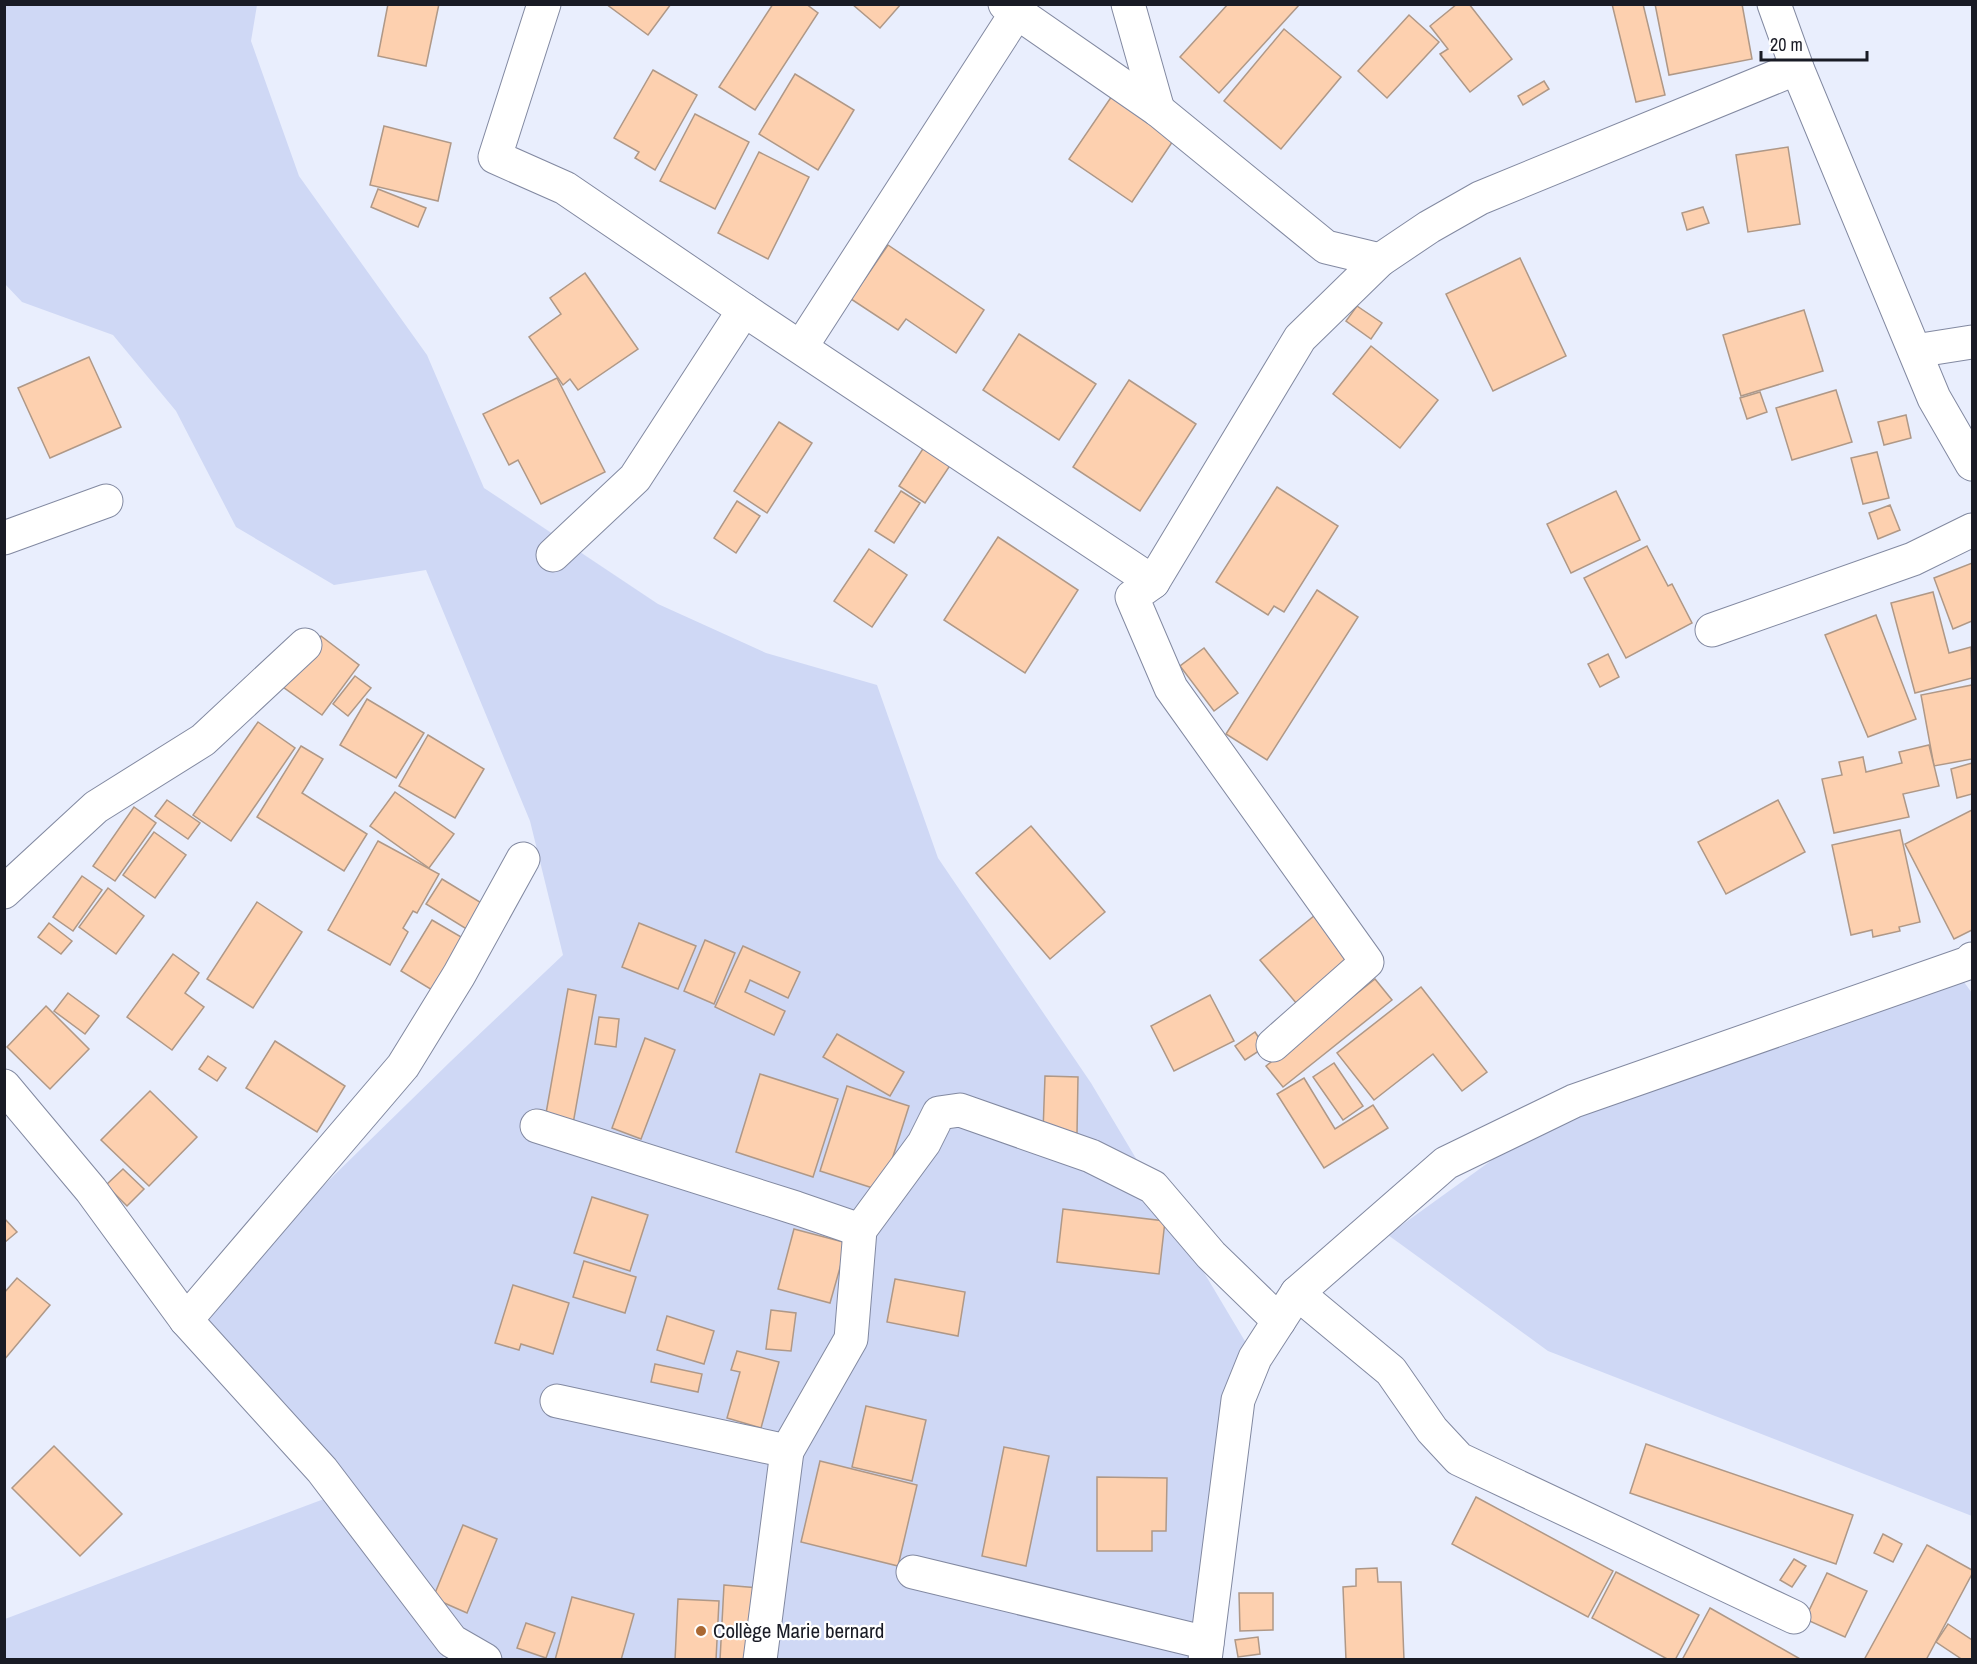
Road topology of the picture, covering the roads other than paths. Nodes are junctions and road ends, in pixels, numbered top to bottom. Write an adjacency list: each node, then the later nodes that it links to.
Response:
1 (544, 4): 8 (street)
2 (1128, 4): 6 (street)
3 (1774, 4): 5 (street)
4 (1011, 8): 6 (street); 10 (street)
5 (1797, 69): 7 (street); 11 (street)
6 (1158, 110): 7 (street)
7 (1380, 260): 17 (street)
8 (744, 310): 10 (street); 16 (street)
9 (1972, 342): 11 (street)
10 (801, 347): 17 (street)
11 (1915, 351): 12 (street)
12 (1972, 464)
13 (106, 501): 15 (street)
14 (1972, 530): 18 (street)
15 (4, 538)
16 (553, 555)
17 (1153, 582): 23 (street)
18 (1712, 630)
19 (305, 645): 21 (street)
20 (523, 860): 28 (street)
21 (4, 892)
22 (1971, 964): 27 (street)
23 (1273, 1045)
24 (4, 1086): 28 (street)
25 (537, 1126): 26 (street)
26 (860, 1230): 29 (street); 31 (street)
27 (1297, 1293): 29 (street); 33 (street)
28 (186, 1320): 34 (street)
29 (1279, 1321): 35 (street)
30 (557, 1401): 31 (street)
31 (787, 1451): 37 (street)
32 (913, 1572): 35 (street)
33 (1794, 1617)
34 (443, 1650): 36 (street)
35 (1206, 1651)
36 (485, 1659)
37 (760, 1659)

